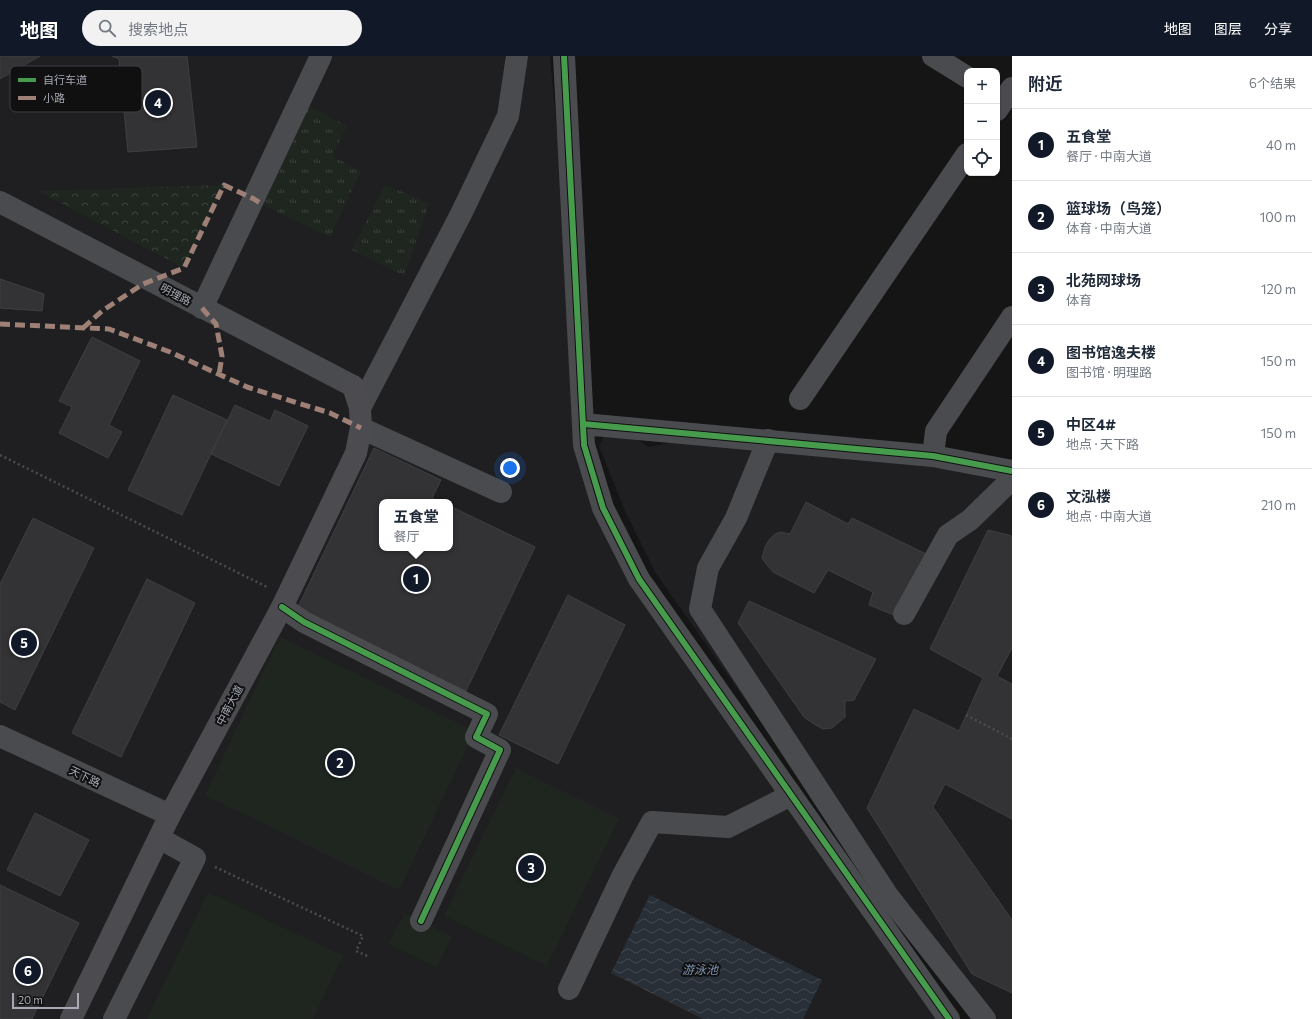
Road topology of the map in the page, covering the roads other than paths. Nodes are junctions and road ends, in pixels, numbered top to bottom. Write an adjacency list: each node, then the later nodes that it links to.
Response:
1 (321, 56): 8 (street)
2 (517, 56): 12 (street)
3 (564, 56): 13 (street)
4 (933, 56): 5 (street)
5 (964, 75)
6 (964, 158): 11 (street)
7 (0, 202): 8 (street, 明理路)
8 (202, 308): 10 (street, 明理路)
9 (1012, 316): 15 (street)
10 (353, 386): 12 (main road, 中南大道)
11 (800, 399)
12 (360, 418): 18 (street); 19 (main road, 中南大道)
13 (583, 424): 14 (street); 22 (street)
14 (768, 440): 15 (street); 30 (street)
15 (933, 456): 16 (street)
16 (1012, 470)
17 (1012, 479): 20 (street)
18 (501, 492)
19 (284, 602): 23 (main road, 中南大道); 25 (street)
20 (904, 614)
21 (0, 736): 23 (street, 天下路)
22 (791, 795): 26 (street); 29 (street)
23 (170, 816): 24 (main road, 中南大道)
24 (159, 838): 27 (main road, 中南大道); 28 (street)
25 (421, 921)
26 (568, 989)
27 (71, 1019)
28 (114, 1019)
29 (950, 1019)
30 (985, 1019)

